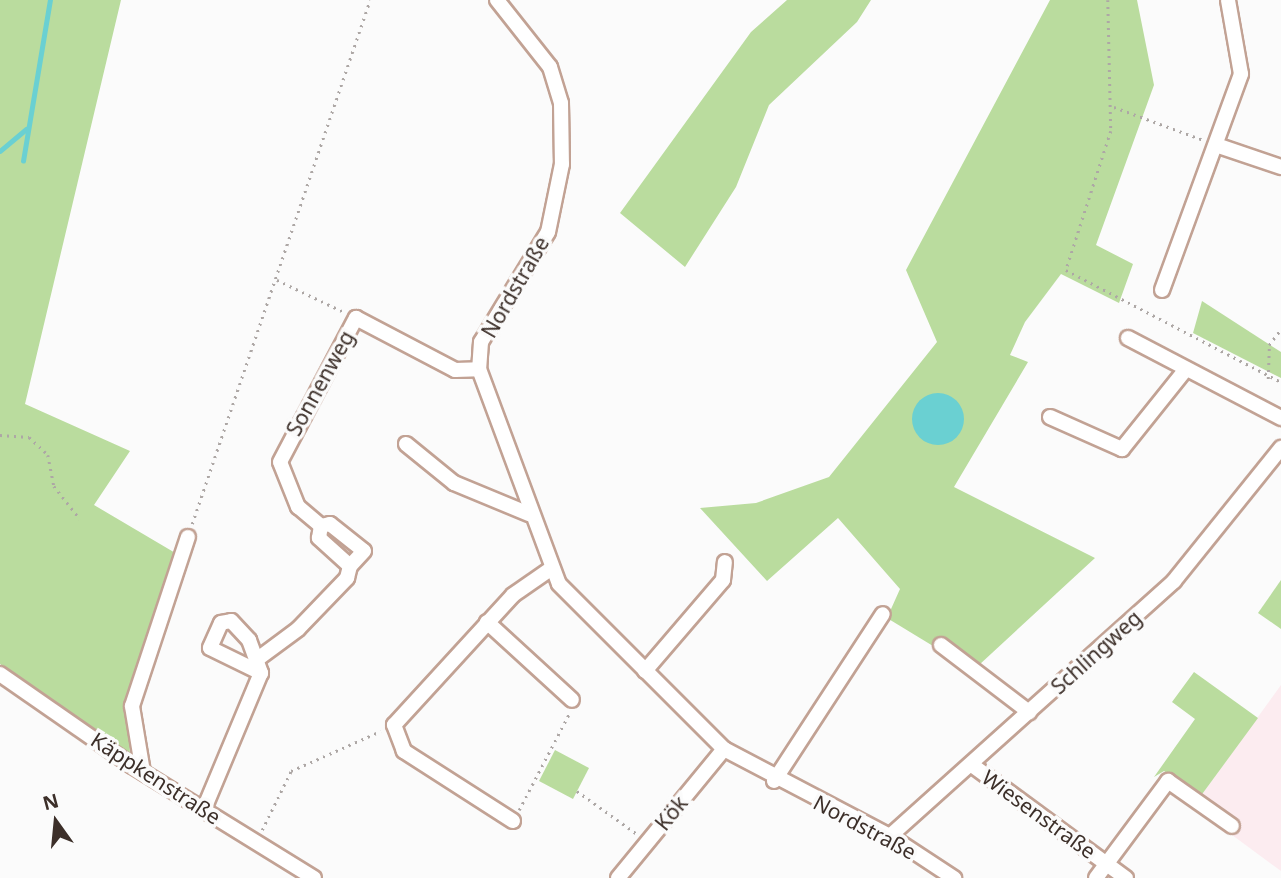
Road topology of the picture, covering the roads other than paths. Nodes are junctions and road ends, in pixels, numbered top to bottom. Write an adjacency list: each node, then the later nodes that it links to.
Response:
1 (497, 0): 7 (street, Nordstraße)
2 (1228, 0): 3 (street)
3 (1216, 145): 4 (street); 5 (street)
4 (1281, 167)
5 (1161, 290)
6 (1128, 338): 8 (street)
7 (479, 369): 13 (street, Nordstraße); 14 (street, Sonnenweg)
8 (1186, 369): 9 (street); 10 (street)
9 (1050, 417)
10 (1281, 418)
11 (406, 444): 13 (street)
12 (1281, 448): 27 (street, Schlingweg)
13 (529, 514): 18 (street, Nordstraße)
14 (321, 526): 17 (street, Sonnenweg); 17 (street, Sonnenweg)
15 (188, 537): 30 (street)
16 (725, 562): 23 (street)
17 (350, 566): 22 (street, Sonnenweg)
18 (552, 568): 20 (street); 23 (street, Nordstraße)
19 (883, 614): 31 (street)
20 (487, 622): 26 (street); 33 (street)
21 (941, 645): 27 (street)
22 (259, 658): 24 (street); 24 (street)
23 (645, 671): 28 (street, Nordstraße)
24 (261, 673): 32 (street)
25 (0, 674): 30 (street, Käppkenstraße)
26 (572, 700)
27 (1029, 712): 29 (street, Schlingweg)
28 (724, 749): 31 (street, Nordstraße); 38 (street, Kök)
29 (972, 765): 35 (street, Schlingweg); 36 (street, Wiesenstraße)
30 (143, 772): 32 (street, Käppkenstraße)
31 (774, 781): 35 (street, Nordstraße)
32 (204, 809): 37 (street, Käppkenstraße)
33 (513, 821)
34 (1232, 826): 36 (street, Wiesenstraße)
35 (890, 836): 39 (street, Nordstraße)
36 (1107, 864): 40 (street); 41 (street, Wiesenstraße)
37 (314, 878)
38 (618, 878)
39 (954, 878)
40 (1096, 878)
41 (1126, 878)

